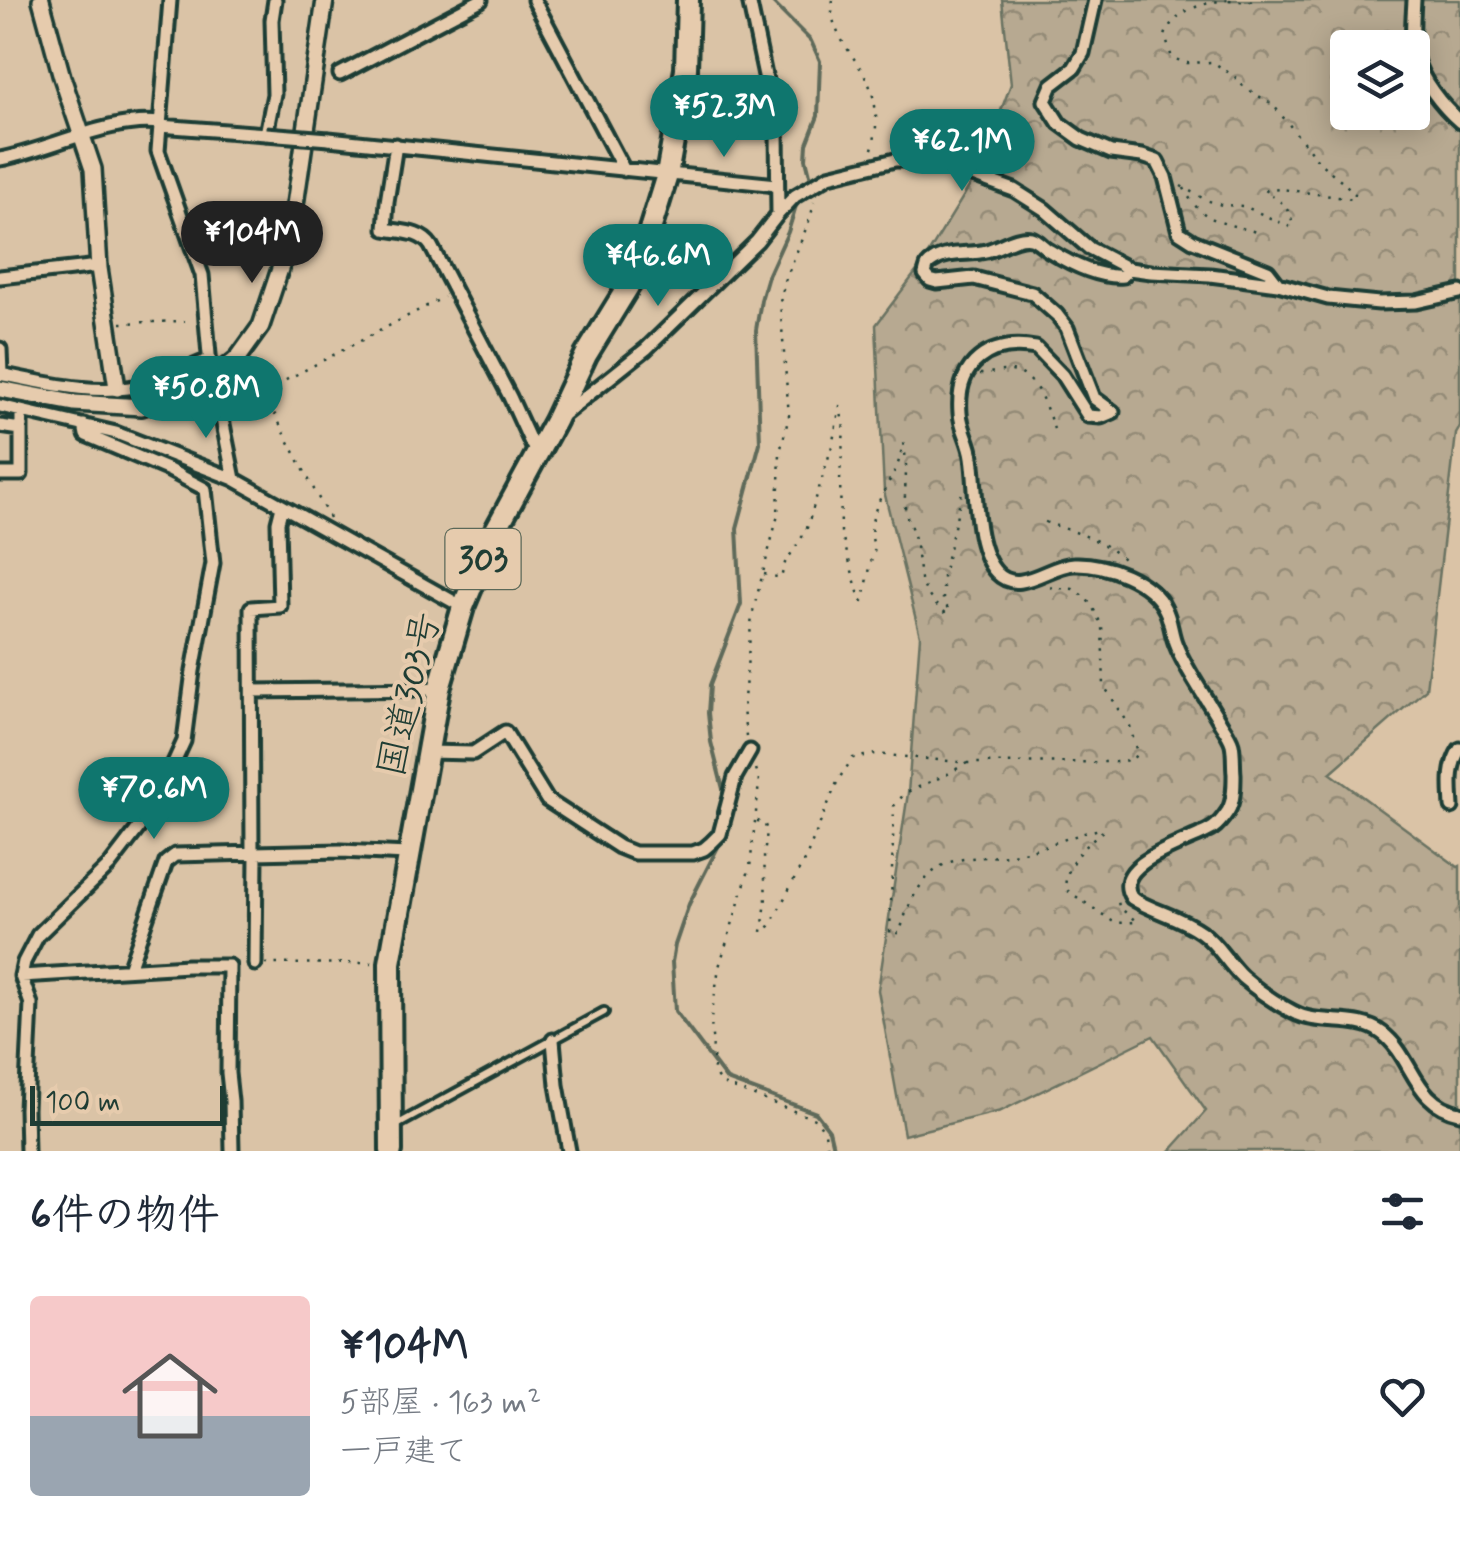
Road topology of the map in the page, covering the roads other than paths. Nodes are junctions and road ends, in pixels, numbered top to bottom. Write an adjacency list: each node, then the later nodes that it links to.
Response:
1 (41, 0): 15 (street)
2 (170, 0): 13 (street)
3 (275, 0): 14 (street)
4 (326, 0): 31 (street)
5 (481, 0): 11 (street)
6 (534, 0): 18 (street)
7 (688, 0): 19 (highway, 国道303号 / 303)
8 (750, 0): 20 (street)
9 (1095, 0): 25 (street)
10 (1414, 0): 12 (street)
11 (340, 74)
12 (1460, 122)
13 (159, 124): 14 (street); 15 (street); 28 (street)
14 (266, 134): 16 (street, bridge)
15 (83, 135): 17 (street); 22 (street)
16 (396, 145): 18 (street); 38 (street)
17 (0, 159)
18 (624, 170): 19 (street)
19 (668, 175): 20 (street); 34 (highway, 国道303号 / 303)
20 (777, 185): 21 (street)
21 (778, 214): 23 (street); 34 (street)
22 (99, 266): 24 (street); 30 (street)
23 (1129, 269): 25 (street); 56 (street)
24 (0, 278)
25 (1278, 284): 26 (street)
26 (1460, 292)
27 (0, 349): 29 (street)
28 (209, 363): 30 (street); 40 (street, bridge)
29 (0, 374): 30 (street)
30 (117, 388)
31 (0, 389)
32 (0, 406): 33 (street)
33 (21, 411): 36 (street); 37 (street)
34 (555, 420): 38 (highway, 国道303号 / 303)
35 (0, 426): 37 (street)
36 (84, 426): 40 (street); 53 (street)
37 (21, 428): 39 (street)
38 (539, 450): 42 (highway, 国道303号 / 303)
39 (0, 474)
40 (234, 479): 41 (street)
41 (282, 506): 42 (street); 44 (street)
42 (463, 607): 43 (highway, 国道303号 / 303)
43 (439, 689): 44 (street); 46 (highway, 国道303号 / 303)
44 (252, 691): 49 (street)
45 (1460, 750): 48 (street)
46 (428, 752): 47 (street); 50 (highway, 国道303号 / 303)
47 (750, 752)
48 (1452, 808)
49 (254, 853): 50 (street); 51 (street); 52 (street)
50 (408, 854): 57 (highway, 国道303号 / 303)
51 (255, 964)
52 (129, 969): 53 (street); 59 (street)
53 (21, 976): 58 (street)
54 (604, 1012): 55 (lane)
55 (552, 1040): 57 (lane); 61 (street)
56 (1460, 1113)
57 (390, 1128): 60 (highway, 国道303号 / 303)
58 (27, 1151)
59 (232, 1151)
60 (391, 1151)
61 (568, 1151)

